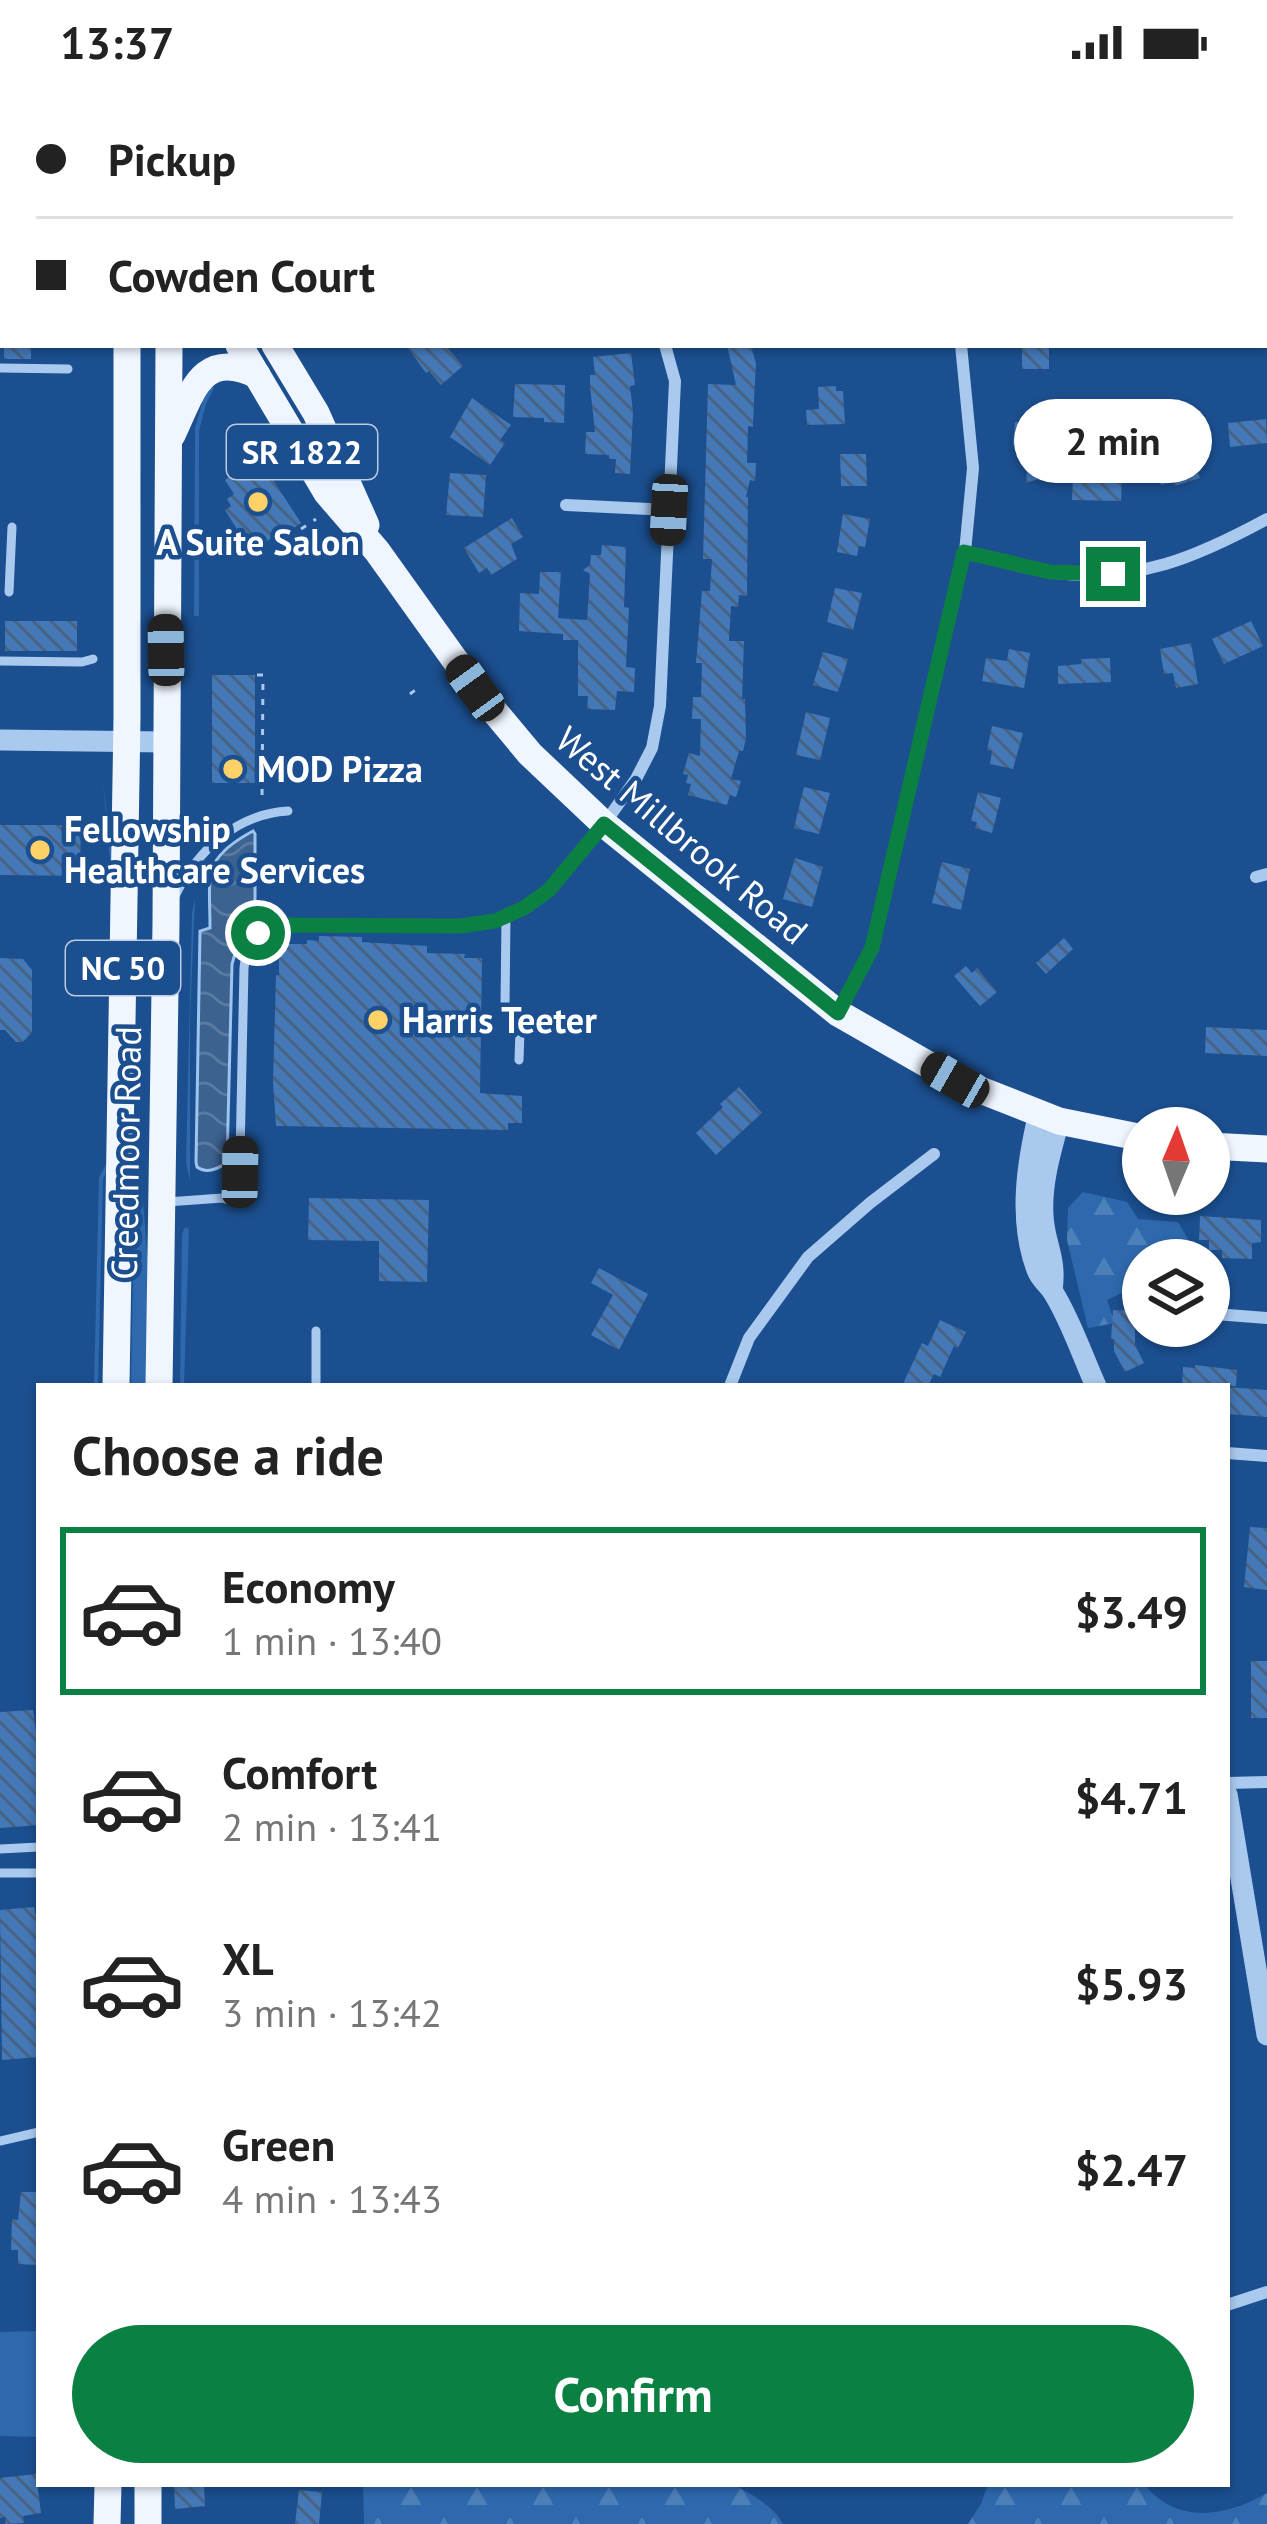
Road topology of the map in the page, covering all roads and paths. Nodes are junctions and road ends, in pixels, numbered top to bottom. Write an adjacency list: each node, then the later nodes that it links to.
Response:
1 (127, 348): 26 (main road, Creedmoor Road / NC 50)
2 (170, 348): 10 (main road, Creedmoor Road / NC 50)
3 (241, 348): 9 (main road, West Millbrook Road / SR 1822)
4 (277, 348): 17 (main road, West Millbrook Road)
5 (666, 348): 12 (street)
6 (961, 348): 18 (street)
7 (0, 368): 8 (lane)
8 (68, 369)
9 (257, 375): 10 (main road); 17 (main road, West Millbrook Road / SR 1822)
10 (168, 444): 27 (main road, Creedmoor Road / NC 50)
11 (566, 505): 12 (street)
12 (669, 510): 30 (street)
13 (316, 519): 16 (path)
14 (1267, 519): 18 (street)
15 (12, 527): 19 (lane)
16 (301, 529)
17 (377, 551): 30 (main road, West Millbrook Road / SR 1822)
18 (964, 552): 33 (street)
19 (9, 592)
20 (93, 659): 21 (lane)
21 (0, 661)
22 (257, 675): 28 (path)
23 (419, 687): 24 (path)
24 (410, 694)
25 (0, 740): 26 (street)
26 (126, 741): 27 (street); 44 (main road, Creedmoor Road / NC 50)
27 (167, 742): 32 (main road, Creedmoor Road / NC 50)
28 (262, 805)
29 (288, 811): 32 (lane)
30 (604, 824): 31 (lane); 33 (main road, West Millbrook Road / SR 1822)
31 (506, 916): 34 (lane); 40 (lane)
32 (166, 924): 40 (main road, Creedmoor Road / NC 50)
33 (838, 1013): 35 (main road, West Millbrook Road / SR 1822)
34 (519, 1060)
35 (1049, 1117): 36 (main road, West Millbrook Road / SR 1822); 48 (street)
36 (1122, 1133)
37 (1230, 1147): 38 (main road)
38 (1267, 1149)
39 (934, 1154): 47 (street)
40 (162, 1202): 45 (main road, Creedmoor Road / NC 50)
41 (1230, 1315): 42 (street)
42 (1267, 1318)
43 (316, 1331): 46 (lane)
44 (116, 1383)
45 (159, 1383)
46 (316, 1383)
47 (731, 1383)
48 (1095, 1383)
49 (1230, 1453): 50 (street)
50 (1267, 1456)
51 (1267, 1782): 52 (street)
52 (1230, 1783)
53 (1230, 1813): 58 (street)
54 (36, 1846): 55 (lane)
55 (0, 1849)
56 (0, 1873): 57 (lane)
57 (36, 1873)
58 (1267, 2035)
59 (36, 2133): 60 (lane)
60 (0, 2140)
61 (1267, 2292): 62 (street)
62 (1230, 2304)
63 (108, 2487): 65 (main road)
64 (148, 2487): 66 (main road)
65 (107, 2524)
66 (148, 2524)

